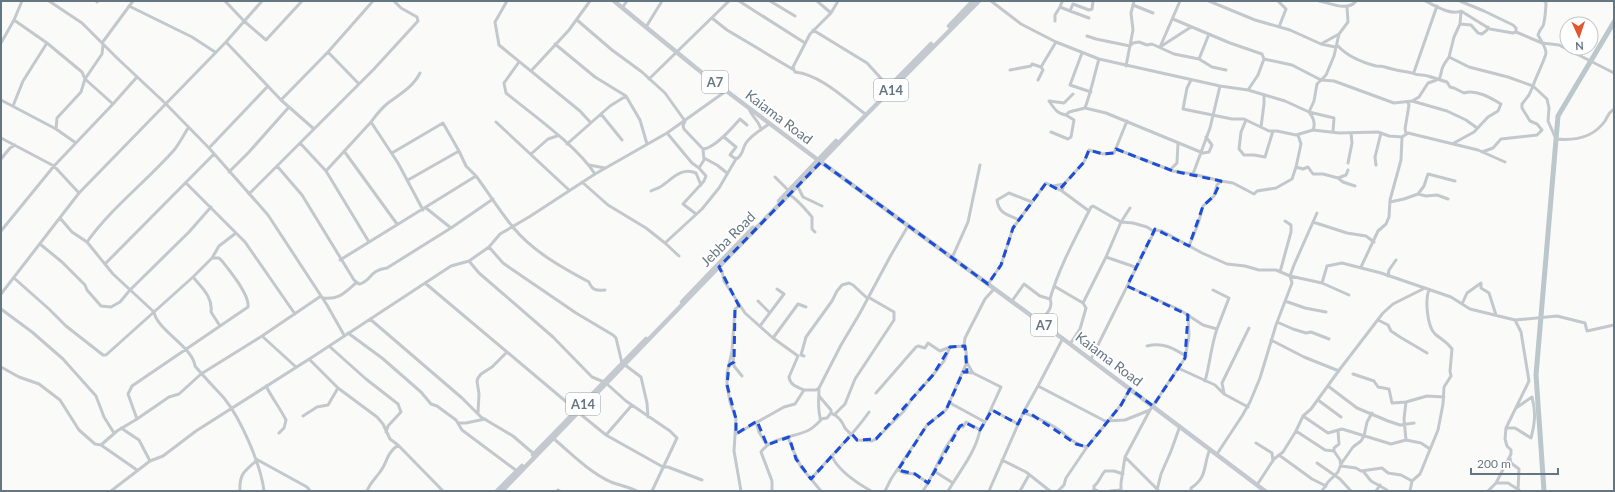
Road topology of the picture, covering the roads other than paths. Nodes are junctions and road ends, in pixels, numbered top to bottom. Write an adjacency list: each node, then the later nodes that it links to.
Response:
1 (22, 1): 46 (street)
2 (49, 1): 65 (street)
3 (133, 1): 33 (street)
4 (225, 1): 48 (street)
5 (262, 1): 48 (street)
6 (302, 1): 48 (street)
7 (373, 1): 73 (street)
8 (394, 1): 97 (street)
9 (507, 1): 80 (street)
10 (590, 1): 47 (street)
11 (614, 1): 37 (highway, Kaiama Road / A7)
12 (627, 1): 37 (street)
13 (662, 1): 53 (street)
14 (728, 1): 43 (street)
15 (739, 1): 64 (street)
16 (770, 1): 42 (street)
17 (817, 1): 40 (street)
18 (838, 1): 40 (street)
19 (973, 1): 101 (highway, Jebba Road / A14)
20 (979, 1): 177 (highway, Jebba Road / A14)
21 (991, 1): 61 (street)
22 (1062, 1): 35 (street)
23 (1093, 1): 38 (street)
24 (1180, 1): 45 (street)
25 (1209, 1): 54 (street)
26 (1278, 1): 54 (street)
27 (1319, 1): 36 (street)
28 (1356, 1): 36 (street)
29 (1425, 1): 34 (street)
30 (1460, 1): 56 (street)
31 (1544, 1): 68 (street)
32 (1133, 3): 41 (street); 69 (street)
33 (129, 6): 65 (street); 72 (street)
34 (1437, 6): 39 (street); 88 (street)
35 (1060, 7): 38 (street); 49 (street)
36 (1347, 7): 58 (street)
37 (622, 8): 53 (highway, Kaiama Road / A7)
38 (1070, 11): 44 (street)
39 (1461, 11): 50 (street); 52 (street)
40 (831, 13): 55 (street)
41 (1153, 13)
42 (794, 16)
43 (712, 18): 74 (street); 83 (street)
44 (1089, 18)
45 (1173, 19): 51 (street); 71 (street)
46 (14, 20): 62 (street); 63 (street)
47 (577, 20): 66 (street); 92 (street)
48 (244, 21): 60 (street)
49 (1055, 21)
50 (1460, 24): 52 (street); 76 (street)
51 (1190, 26): 57 (street); 71 (street)
52 (1488, 26): 56 (street)
53 (646, 27): 74 (highway, Kaiama Road / A7)
54 (1279, 27): 67 (street)
55 (813, 30): 64 (street); 101 (street)
56 (1516, 32): 68 (street)
57 (1209, 34): 77 (street); 79 (street)
58 (1340, 34): 67 (street); 70 (street)
59 (1087, 36): 69 (street)
60 (226, 42): 72 (street); 98 (street)
61 (1056, 42): 75 (street); 82 (street)
62 (1, 43)
63 (48, 43): 91 (street); 114 (street)
64 (805, 43): 83 (street)
65 (103, 44): 90 (street); 91 (street)
66 (555, 44): 86 (street); 107 (street)
67 (1321, 44): 70 (street)
68 (1542, 44): 89 (street); 100 (street)
69 (1130, 46): 71 (street); 81 (street)
70 (1338, 46): 88 (street); 95 (street)
71 (1160, 47): 79 (street)
72 (215, 52): 111 (street)
73 (328, 52): 97 (street); 109 (street)
74 (677, 52): 92 (street); 103 (highway, Kaiama Road / A7)
75 (1082, 53): 78 (street); 104 (street)
76 (1449, 57): 96 (street); 100 (street)
77 (1264, 58): 95 (street); 102 (street)
78 (1099, 59): 81 (street); 104 (street)
79 (1199, 59): 85 (street)
80 (519, 62): 86 (street); 149 (street)
81 (1126, 66): 94 (street)
82 (1042, 67): 84 (street); 93 (street)
83 (794, 70): 120 (street)
84 (1010, 70)
85 (1226, 70)
86 (531, 72): 129 (street)
87 (420, 73): 126 (street)
88 (1412, 73): 96 (street)
89 (1614, 73)
90 (137, 77): 111 (street); 113 (street)
91 (85, 79): 113 (street); 135 (street)
92 (649, 79): 125 (street)
93 (1038, 80)
94 (1191, 80): 99 (street); 122 (street)
95 (1321, 80): 112 (street); 119 (street)
96 (1439, 80): 110 (street); 134 (street)
97 (359, 84): 136 (street)
98 (268, 86): 109 (street); 164 (street)
99 (1220, 86): 102 (street); 122 (street)
100 (1533, 86): 139 (street); 140 (street)
101 (889, 87): 120 (highway, Jebba Road / A14)
102 (1248, 90): 106 (street)
103 (726, 91): 116 (highway, Kaiama Road / A7); 125 (street)
104 (1091, 92): 117 (street)
105 (1073, 94): 123 (street)
106 (1264, 95): 119 (street); 132 (street)
107 (626, 96): 121 (street); 161 (street)
108 (1, 100): 114 (street)
109 (281, 100): 115 (street)
110 (1412, 102): 112 (street); 134 (street)
111 (165, 103): 133 (street); 213 (street)
112 (1408, 103): 147 (street)
113 (113, 104): 157 (street)
114 (13, 106): 135 (street)
115 (289, 107): 136 (street); 192 (street)
116 (749, 108): 130 (highway, Kaiama Road / A7); 137 (street)
117 (1085, 108): 123 (street); 128 (street)
118 (1614, 109): 140 (street)
119 (1309, 112): 138 (street); 143 (street)
120 (864, 113): 177 (highway, Jebba Road / A14)
121 (601, 114): 129 (street); 154 (street)
122 (1214, 114): 124 (street); 151 (street)
123 (1066, 115): 142 (street)
124 (1246, 120): 132 (street); 141 (street)
125 (685, 121): 144 (street); 165 (street)
126 (371, 122): 167 (street); 170 (street)
127 (496, 122): 173 (street)
128 (1127, 122): 158 (street); 166 (street)
129 (591, 123): 160 (street)
130 (769, 124): 137 (street); 177 (highway, Kaiama Road / A7)
131 (748, 125): 150 (street)
132 (1261, 127): 141 (street)
133 (188, 128): 164 (street); 241 (street)
134 (1477, 128): 159 (street)
135 (56, 129): 157 (street)
136 (314, 129): 156 (street)
137 (761, 130): 176 (street)
138 (1313, 130): 143 (street); 148 (street)
139 (1542, 130): 140 (street); 169 (street)
140 (1551, 130)
141 (1273, 131): 148 (street)
142 (1051, 132)
143 (1333, 132): 145 (street)
144 (667, 133): 161 (street); 189 (street)
145 (1351, 133): 146 (street); 179 (street)
146 (1381, 133): 152 (street); 182 (street)
147 (1406, 133): 152 (street); 159 (street)
148 (1298, 135): 187 (street)
149 (557, 136): 160 (street); 173 (street)
150 (724, 137): 165 (street); 176 (street)
151 (1206, 137): 171 (street); 171 (street)
152 (1402, 137): 220 (street)
153 (1, 138): 155 (street)
154 (622, 140)
155 (8, 142): 162 (street); 163 (street)
156 (300, 142): 184 (street); 185 (street)
157 (76, 143): 183 (street)
158 (1178, 143): 171 (street); 190 (street)
159 (1454, 143): 169 (street)
160 (568, 144): 180 (street)
161 (647, 144): 188 (street)
162 (15, 145): 163 (street); 183 (street)
163 (10, 148): 175 (street)
164 (209, 148): 172 (street)
165 (703, 149): 174 (street)
166 (1116, 149): 190 (street); 205 (street)
167 (344, 150): 186 (street); 233 (street)
168 (459, 151): 170 (street); 197 (street); 200 (street)
169 (1482, 152): 178 (street)
170 (392, 153): 200 (street)
171 (1200, 153): 196 (street)
172 (214, 154): 192 (street); 204 (street)
173 (531, 154): 210 (street)
174 (704, 158): 189 (street); 194 (street)
175 (1, 159)
176 (736, 159): 194 (street)
177 (820, 161): 209 (highway, Jebba Road / A14); 214 (highway, Jebba Road / A14); 235 (highway, Kaiama Road / A7)
178 (1505, 162)
179 (1348, 163)
180 (589, 165): 188 (street); 195 (street)
181 (980, 165): 251 (street)
182 (1376, 165)
183 (54, 166): 213 (street); 237 (street)
184 (277, 166): 215 (street); 252 (street)
185 (321, 166): 186 (street); 193 (street)
186 (330, 166): 193 (street)
187 (1296, 167): 199 (street); 201 (street)
188 (606, 168): 195 (street)
189 (699, 168): 206 (street)
190 (1170, 170): 196 (street)
191 (1348, 170): 199 (street)
192 (229, 172): 215 (street)
193 (326, 172): 242 (street)
194 (727, 173): 227 (street)
195 (595, 174): 203 (street)
196 (1193, 174): 201 (street)
197 (476, 176): 217 (street); 223 (street)
198 (775, 178): 214 (street)
199 (1338, 178): 208 (street)
200 (408, 180): 223 (street)
201 (1221, 181): 246 (street)
202 (1455, 181): 216 (street)
203 (582, 182): 210 (street); 244 (street)
204 (186, 183): 222 (street); 255 (street)
205 (1064, 184): 207 (street); 212 (street)
206 (701, 185): 211 (street); 227 (street)
207 (1053, 186): 212 (street); 219 (street)
208 (1355, 186)
209 (798, 187): 214 (highway, Jebba Road / A14); 221 (street)
210 (569, 190): 234 (street)
211 (651, 191)
212 (1062, 191): 225 (street)
213 (79, 193): 228 (street)
214 (789, 193): 238 (street); 256 (highway, Jebba Road / A14); 330 (highway, Jebba Road / A14)
215 (249, 194): 281 (street)
216 (1418, 194): 218 (street); 220 (street)
217 (493, 198): 234 (street); 236 (street)
218 (1448, 199)
219 (1032, 202): 229 (street); 229 (street)
220 (1390, 202): 243 (street)
221 (822, 206)
222 (211, 207): 240 (street); 275 (street)
223 (424, 208): 233 (street); 236 (street)
224 (1130, 208): 231 (street)
225 (1089, 212): 231 (street); 270 (street)
226 (1317, 213): 232 (street)
227 (696, 214): 244 (street)
228 (60, 218): 241 (street); 245 (street)
229 (1019, 220): 269 (street)
230 (1285, 221): 259 (street)
231 (1121, 222): 239 (street); 249 (street)
232 (1313, 222): 243 (street); 261 (street)
233 (397, 224): 242 (street)
234 (512, 226): 247 (street); 276 (street)
235 (908, 226): 251 (highway, Kaiama Road / A7); 282 (street)
236 (451, 228): 265 (street)
237 (1, 230)
238 (815, 232)
239 (1153, 232): 246 (street); 257 (street)
240 (236, 233): 250 (street); 295 (street)
241 (87, 242): 255 (street)
242 (368, 242): 252 (street)
243 (1374, 242): 258 (street)
244 (665, 243): 248 (street)
245 (40, 244): 263 (street); 275 (street)
246 (1189, 246): 259 (street)
247 (489, 247): 254 (street); 330 (street)
248 (679, 256)
249 (1106, 257): 257 (street); 287 (street)
250 (212, 258): 260 (street); 304 (street)
251 (952, 258): 269 (highway, Kaiama Road / A7)
252 (340, 260): 265 (street)
253 (1396, 260): 262 (street)
254 (469, 261): 266 (street); 342 (street)
255 (105, 264): 275 (street)
256 (719, 267): 289 (street); 330 (highway, Jebba Road / A14)
257 (1135, 267): 271 (street)
258 (1361, 267): 262 (street); 268 (street)
259 (1280, 272): 261 (street)
260 (194, 276): 292 (street); 304 (street)
261 (1290, 276): 264 (street); 267 (street)
262 (1388, 276): 274 (street)
263 (14, 278): 279 (street); 292 (street)
264 (1301, 278): 267 (street); 268 (street)
265 (356, 283): 281 (street)
266 (424, 283): 298 (street); 322 (street)
267 (1292, 283): 286 (street)
268 (1322, 283): 280 (street)
269 (988, 284): 273 (highway, Kaiama Road / A7)
270 (1054, 286): 283 (street); 287 (street)
271 (1127, 286): 296 (street); 327 (street)
272 (777, 289): 294 (street)
273 (994, 289): 285 (highway, Kaiama Road / A7); 317 (street)
274 (1423, 289): 278 (street); 299 (street)
275 (130, 290): 292 (street)
276 (605, 290)
277 (1213, 290): 307 (street)
278 (1430, 290): 288 (street); 355 (street)
279 (1, 294)
280 (1349, 295)
281 (322, 297): 295 (street); 309 (street)
282 (867, 297): 324 (street); 349 (street); 371 (street)
283 (1050, 299): 285 (street); 301 (street)
284 (758, 301): 294 (street)
285 (1012, 301): 301 (highway, Kaiama Road / A7)
286 (1285, 301): 293 (street); 302 (street)
287 (1083, 303): 315 (street)
288 (1462, 304): 297 (street); 297 (street)
289 (739, 306): 305 (street); 321 (street)
290 (806, 307): 311 (street)
291 (1, 309): 393 (street)
292 (154, 312): 320 (street)
293 (1326, 312)
294 (770, 313): 305 (street)
295 (295, 314): 310 (street)
296 (1188, 315): 307 (street); 325 (street)
297 (1496, 315): 300 (street)
298 (370, 319): 308 (street); 367 (street)
299 (1378, 320): 323 (street); 335 (street)
300 (1515, 320): 303 (street); 363 (street)
301 (1040, 322): 312 (highway, Kaiama Road / A7)
302 (1277, 322): 313 (street); 314 (street)
303 (1614, 324)
304 (220, 326): 320 (street)
305 (760, 326): 311 (street)
306 (1249, 328): 343 (street)
307 (1217, 329): 341 (street)
308 (348, 333): 309 (street); 382 (street)
309 (344, 335): 316 (street)
310 (262, 336): 332 (street); 338 (street)
311 (773, 338): 351 (street)
312 (1063, 338): 315 (highway, Kaiama Road / A7); 346 (street)
313 (1329, 339)
314 (1271, 340): 335 (street); 360 (street)
315 (1070, 344): 327 (highway, Kaiama Road / A7)
316 (329, 346): 326 (street); 391 (street)
317 (964, 346): 319 (street); 329 (street)
318 (1147, 346): 325 (street)
319 (950, 347): 352 (street); 396 (street)
320 (186, 350): 338 (street); 376 (street)
321 (732, 351): 328 (street); 331 (street)
322 (507, 352): 365 (street); 367 (street)
323 (1427, 353)
324 (804, 356)
325 (1186, 356): 334 (street)
326 (309, 359): 332 (street); 348 (street)
327 (1091, 359): 350 (highway, Kaiama Road / A7)
328 (734, 362): 331 (street); 340 (street)
329 (967, 362): 336 (street); 337 (street)
330 (624, 364): 342 (highway, Jebba Road / A14); 374 (street)
331 (729, 365): 395 (street)
332 (296, 367): 345 (street)
333 (1, 368): 403 (street)
334 (1178, 368): 341 (street); 362 (street)
335 (1338, 370): 347 (street)
336 (964, 372): 337 (street); 358 (street)
337 (973, 373): 364 (street)
338 (201, 374): 361 (street); 376 (street)
339 (1353, 374): 357 (street)
340 (742, 376)
341 (1205, 381): 344 (street)
342 (606, 383): 359 (street); 365 (highway, Jebba Road / A14)
343 (1222, 383): 344 (street); 353 (street)
344 (1215, 385): 353 (street)
345 (266, 386): 361 (street); 394 (street)
346 (1038, 386): 369 (street); 381 (street)
347 (1328, 386): 356 (street); 370 (street)
348 (338, 388): 372 (street); 391 (street)
349 (819, 388): 351 (street); 354 (street)
350 (1130, 388): 362 (highway, Kaiama Road / A7); 381 (street)
351 (804, 390): 379 (street)
352 (876, 393)
353 (1224, 394): 360 (street)
354 (819, 396): 368 (street); 378 (street)
355 (1444, 397): 357 (street); 408 (street)
356 (1318, 400): 373 (street); 375 (street)
357 (1406, 402): 385 (street)
358 (950, 403): 380 (street); 424 (street)
359 (632, 405): 374 (street); 397 (street)
360 (1248, 407): 411 (street)
361 (231, 408): 416 (street); 418 (street)
362 (1152, 408): 381 (street); 386 (highway, Kaiama Road / A7); 414 (street)
363 (1516, 408): 388 (street); 388 (street)
364 (992, 410): 380 (street); 384 (street)
365 (578, 411): 397 (street); 400 (highway, Jebba Road / A14); 410 (highway, Jebba Road / A14)
366 (869, 412): 396 (street)
367 (478, 413): 377 (street)
368 (831, 413): 371 (street); 378 (street)
369 (1023, 413): 384 (street); 406 (street)
370 (1372, 413): 385 (street); 398 (street)
371 (836, 414): 396 (street)
372 (303, 416)
373 (1303, 416): 390 (street); 392 (street)
374 (648, 417): 422 (street)
375 (1341, 417)
376 (137, 419): 387 (street)
377 (485, 419): 382 (street); 410 (street)
378 (820, 419): 399 (street)
379 (756, 422): 395 (street); 405 (street)
380 (985, 422): 389 (street)
381 (1107, 422): 406 (street)
382 (459, 423): 425 (street)
383 (1414, 423): 385 (street)
384 (1018, 424): 417 (street)
385 (1405, 424): 401 (street)
386 (1180, 426): 407 (highway, Kaiama Road / A7); 441 (street)
387 (121, 428): 393 (street); 418 (street)
388 (1506, 428): 415 (street)
389 (980, 430): 426 (street); 436 (street)
390 (1338, 430): 398 (street); 409 (street)
391 (386, 432): 404 (street)
392 (1296, 432): 409 (street); 412 (street)
393 (114, 433): 403 (street)
394 (279, 433)
395 (736, 434): 455 (street)
396 (852, 434): 413 (street)
397 (606, 435): 422 (street)
398 (1364, 436): 401 (street); 421 (street)
399 (788, 437): 405 (street); 431 (street)
400 (554, 439): 450 (highway, Jebba Road / A14); 453 (street)
401 (1406, 440): 408 (street)
402 (1256, 443): 419 (street)
403 (101, 445): 423 (street)
404 (398, 445): 447 (street); 448 (street)
405 (767, 445): 456 (street)
406 (1087, 447): 465 (street)
407 (1210, 449): 411 (highway, Kaiama Road / A7); 469 (street)
408 (1430, 449): 433 (street)
409 (1334, 452): 421 (street)
410 (534, 454): 425 (highway, Jebba Road / A14)
411 (1217, 454): 437 (highway, Kaiama Road / A7)
412 (1279, 455): 419 (street); 439 (street)
413 (832, 456): 431 (street); 458 (street)
414 (1125, 457): 428 (street); 441 (street)
415 (1510, 458): 435 (street); 442 (street)
416 (256, 460): 444 (street); 445 (street); 446 (street)
417 (1002, 460): 429 (street); 462 (street)
418 (150, 461): 423 (street)
419 (1273, 461): 437 (street)
420 (1317, 463): 430 (street)
421 (1341, 464): 427 (street); 430 (street)
422 (663, 467): 432 (street); 454 (street)
423 (137, 470): 443 (street)
424 (898, 470): 434 (street); 459 (street)
425 (517, 471): 449 (highway, Jebba Road / A14)
426 (934, 471): 434 (street); 436 (street)
427 (1363, 471): 433 (street); 438 (street)
428 (1123, 474): 440 (street); 468 (street)
429 (1029, 475): 463 (street); 464 (street)
430 (1334, 476): 439 (street); 472 (street)
431 (811, 479): 457 (street)
432 (702, 480)
433 (1412, 481): 475 (street)
434 (928, 482): 460 (street)
435 (1496, 483): 442 (street); 476 (street)
436 (952, 484): 461 (street)
437 (1257, 485): 470 (highway, Kaiama Road / A7)
438 (1380, 485): 473 (street); 474 (street)
439 (1326, 486): 471 (street)
440 (1093, 490): 466 (street)
441 (1158, 490)
442 (1519, 490)
443 (111, 491)
444 (240, 491)
445 (264, 491)
446 (310, 491)
447 (367, 491)
448 (443, 491)
449 (498, 491)
450 (502, 491)
451 (557, 491): 452 (street)
452 (560, 491)
453 (637, 491)
454 (652, 491)
455 (741, 491)
456 (772, 491)
457 (821, 491)
458 (871, 491)
459 (885, 491)
460 (923, 491)
461 (948, 491)
462 (989, 491)
463 (1020, 491)
464 (1050, 491)
465 (1058, 491)
466 (1098, 491)
467 (1110, 491): 468 (street)
468 (1122, 491)
469 (1191, 491)
470 (1265, 491)
471 (1322, 491)
472 (1351, 491)
473 (1376, 491)
474 (1387, 491)
475 (1410, 491)
476 (1488, 491)

